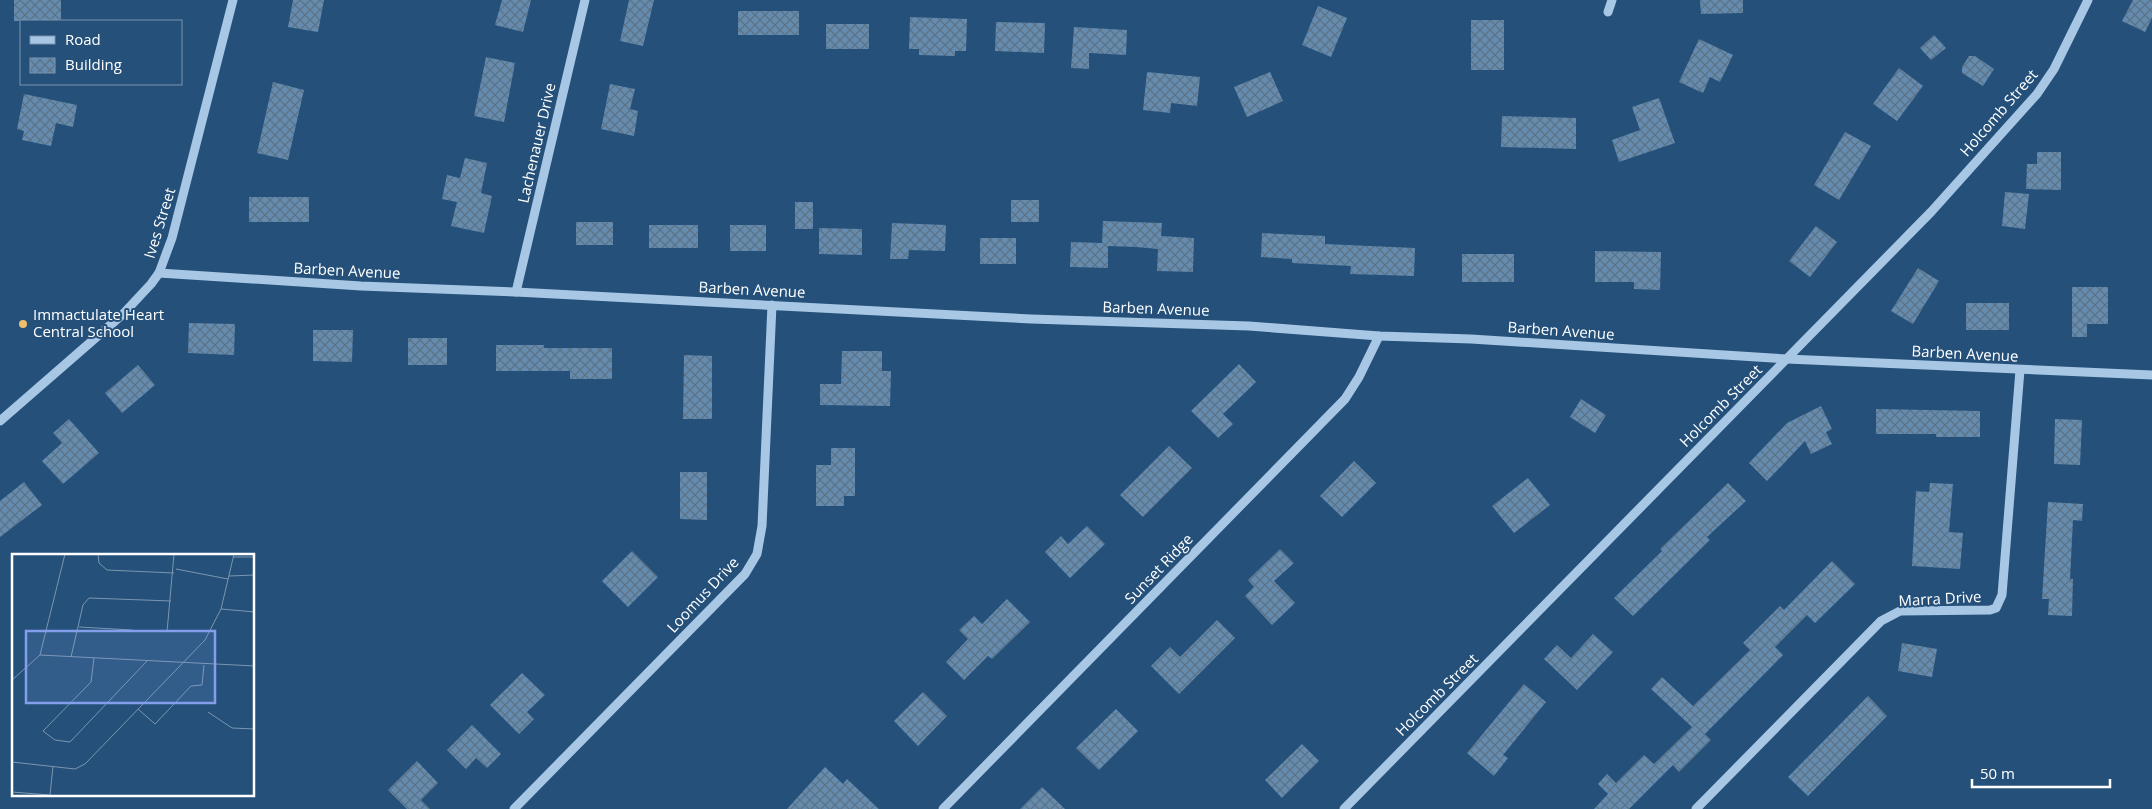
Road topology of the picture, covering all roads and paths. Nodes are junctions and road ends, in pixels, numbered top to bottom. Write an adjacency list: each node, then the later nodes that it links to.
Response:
1 (232, 0): 6 (street, Ives Street)
2 (585, 0): 7 (street, Lachenauer Drive)
3 (1612, 0): 5 (street)
4 (2088, 0): 10 (street, Holcomb Street)
5 (1608, 12)
6 (159, 273): 7 (street, Barben Avenue); 13 (street, Ives Street)
7 (516, 292): 8 (street, Barben Avenue)
8 (772, 305): 9 (street, Barben Avenue); 14 (street, Loomus Drive)
9 (1379, 336): 10 (street, Barben Avenue); 15 (street, Sunset Ridge)
10 (1787, 359): 11 (street, Barben Avenue); 16 (street, Holcomb Street)
11 (2020, 370): 12 (street, Barben Avenue); 17 (street, Marra Drive)
12 (2152, 375)
13 (0, 421)
14 (514, 809)
15 (943, 809)
16 (1344, 809)
17 (1696, 809)

